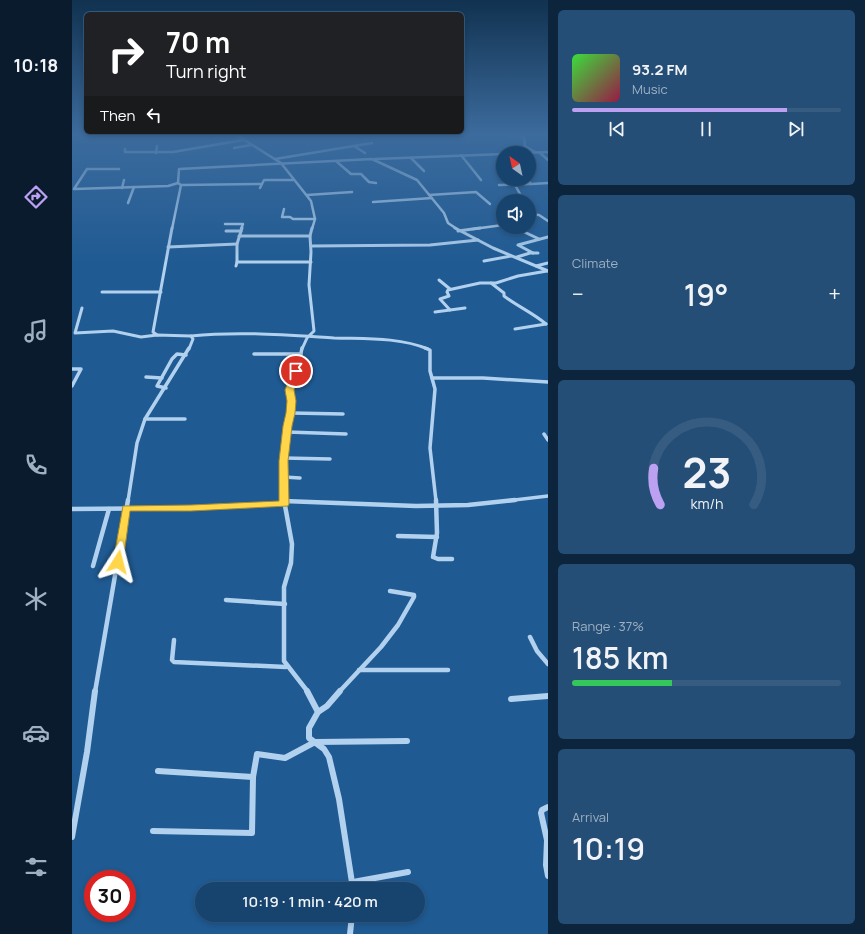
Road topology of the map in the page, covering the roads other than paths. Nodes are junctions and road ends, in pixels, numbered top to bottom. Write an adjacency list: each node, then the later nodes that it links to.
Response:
1 (82, 178): 16 (street)
2 (179, 178): 9 (street)
3 (365, 178): 10 (street)
4 (411, 178): 19 (street)
5 (479, 178): 8 (street)
6 (124, 180): 16 (street)
7 (293, 180): 11 (street); 20 (street)
8 (481, 180)
9 (178, 183): 14 (street); 15 (street)
10 (376, 183)
11 (261, 184): 14 (street); 17 (street)
12 (536, 184): 13 (street)
13 (548, 184)
14 (181, 185): 42 (street)
15 (134, 187): 16 (street); 23 (street)
16 (122, 188)
17 (260, 188)
18 (352, 192): 20 (street)
19 (429, 194): 21 (street); 24 (street)
20 (306, 195): 27 (street)
21 (432, 198): 22 (street); 33 (street)
22 (373, 202)
23 (128, 203)
24 (490, 204)
25 (284, 209): 27 (street)
26 (536, 215): 28 (street)
27 (315, 219): 36 (street)
28 (548, 221)
29 (225, 224): 32 (street)
30 (496, 226): 33 (street)
31 (226, 231): 32 (street)
32 (241, 231): 35 (street)
33 (458, 231): 39 (street)
34 (529, 234): 38 (street)
35 (239, 236): 36 (street); 40 (street)
36 (310, 236): 41 (street)
37 (548, 237): 38 (street)
38 (539, 239): 43 (street)
39 (478, 240): 41 (street); 45 (street)
40 (237, 244): 42 (street); 48 (street)
41 (311, 246): 49 (street)
42 (168, 247): 58 (street)
43 (533, 253): 44 (street); 46 (street)
44 (538, 253)
45 (511, 256): 46 (street); 47 (street)
46 (517, 257): 52 (street)
47 (484, 261)
48 (237, 262): 49 (street); 51 (street)
49 (311, 262): 65 (street)
50 (548, 263): 52 (street)
51 (236, 266)
52 (536, 266): 53 (street)
53 (548, 271): 55 (street)
54 (440, 280): 56 (street)
55 (491, 283): 56 (street); 63 (street)
56 (450, 290): 61 (street)
57 (102, 292): 58 (street)
58 (161, 292): 64 (street)
59 (82, 308): 64 (street)
60 (465, 308): 61 (street)
61 (450, 310): 62 (street)
62 (435, 312)
63 (515, 329)
64 (157, 335): 66 (street)
65 (309, 335): 66 (street); 68 (street); 73 (street)
66 (191, 336): 69 (street)
67 (254, 354): 68 (street)
68 (301, 354): 77 (street)
69 (186, 355): 72 (street); 76 (street)
70 (72, 368): 75 (street)
71 (146, 377): 72 (street)
72 (162, 378): 76 (street)
73 (432, 378): 74 (street); 91 (street)
74 (548, 382)
75 (72, 386)
76 (166, 388): 79 (street)
77 (291, 413): 78 (street); 81 (street)
78 (343, 414)
79 (145, 419): 80 (street); 93 (street)
80 (185, 419)
81 (287, 432): 82 (street); 85 (street)
82 (346, 434)
83 (544, 434): 84 (street)
84 (548, 440)
85 (284, 458): 86 (street); 87 (street)
86 (330, 459)
87 (284, 478): 88 (street); 90 (street)
88 (300, 478)
89 (548, 496): 91 (street)
90 (284, 502): 91 (street); 93 (street); 101 (street)
91 (436, 506): 96 (street)
92 (109, 508): 93 (street); 94 (street); 98 (street)
93 (126, 508): 117 (street)
94 (72, 509)
95 (398, 536): 96 (street)
96 (437, 537): 97 (street)
97 (452, 559)
98 (93, 566)
99 (390, 591): 106 (street)
100 (226, 600): 101 (street)
101 (284, 604): 105 (street)
102 (530, 637): 104 (street)
103 (174, 640): 105 (street)
104 (548, 663)
105 (287, 667): 110 (street)
106 (359, 670): 107 (street); 110 (street)
107 (448, 670)
108 (548, 696): 109 (street)
109 (511, 699)
110 (318, 712): 112 (street)
111 (408, 741): 112 (street)
112 (316, 742): 114 (street); 120 (street)
113 (158, 771): 114 (street)
114 (253, 777): 116 (street)
115 (548, 807): 119 (street)
116 (153, 831)
117 (72, 837)
118 (408, 872): 121 (street)
119 (548, 876)
120 (352, 882)
121 (369, 882)
122 (351, 922): 123 (street)
123 (350, 934)

